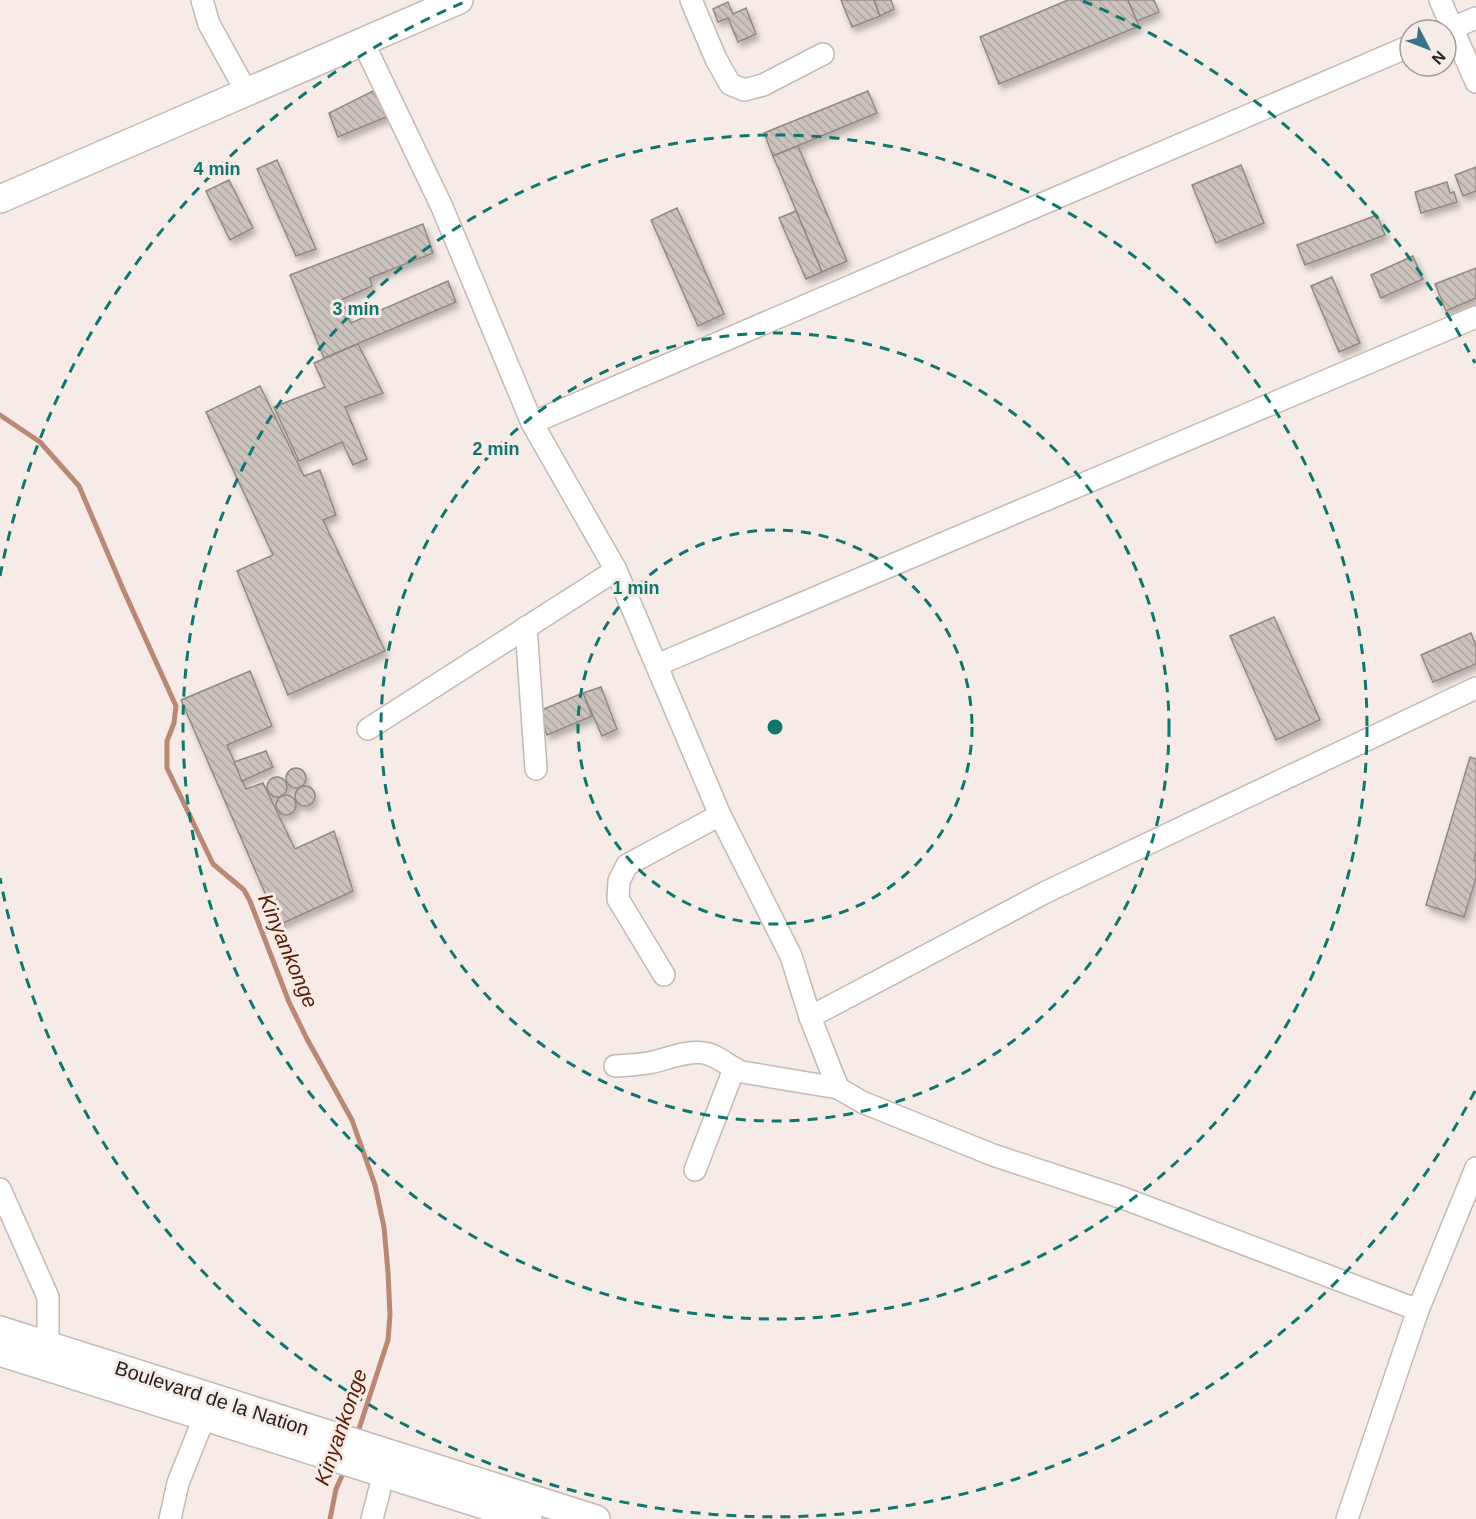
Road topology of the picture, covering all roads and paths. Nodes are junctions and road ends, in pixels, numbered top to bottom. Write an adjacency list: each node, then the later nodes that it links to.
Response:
1 (202, 0): 13 (street)
2 (459, 0): 8 (main road)
3 (691, 0): 11 (street)
4 (1440, 0): 5 (street)
5 (1445, 18)
6 (1476, 18): 7 (street)
7 (1458, 26)
8 (363, 42): 13 (main road); 16 (street)
9 (1458, 47): 12 (street)
10 (1398, 51): 16 (street)
11 (823, 54)
12 (1476, 82)
13 (246, 91): 14 (main road)
14 (0, 199)
15 (1476, 317): 19 (street)
16 (532, 423): 17 (street)
17 (616, 570): 18 (street); 19 (street)
18 (525, 627): 21 (street); 22 (street)
19 (657, 666): 23 (street)
20 (1476, 688): 25 (street)
21 (368, 729)
22 (536, 770)
23 (720, 814): 24 (street); 25 (street)
24 (664, 975)
25 (810, 1017): 28 (street)
26 (615, 1066): 27 (street)
27 (734, 1069): 28 (street); 30 (street)
28 (838, 1088): 32 (street)
29 (1476, 1168): 32 (street)
30 (695, 1170)
31 (0, 1189): 35 (street)
32 (1418, 1310): 43 (street)
33 (0, 1330): 35 (main road, Boulevard de la Nation)
34 (0, 1352): 35 (main road, Boulevard de la Nation)
35 (45, 1356): 36 (main road, Boulevard de la Nation); 37 (main road, Boulevard de la Nation)
36 (204, 1418): 37 (main road, Boulevard de la Nation); 39 (street)
37 (334, 1448): 38 (main road, Boulevard de la Nation)
38 (373, 1463): 40 (street); 41 (main road, Boulevard de la Nation); 42 (main road, Boulevard de la Nation)
39 (170, 1519)
40 (372, 1519)
41 (528, 1519)
42 (596, 1519)
43 (1347, 1519)

